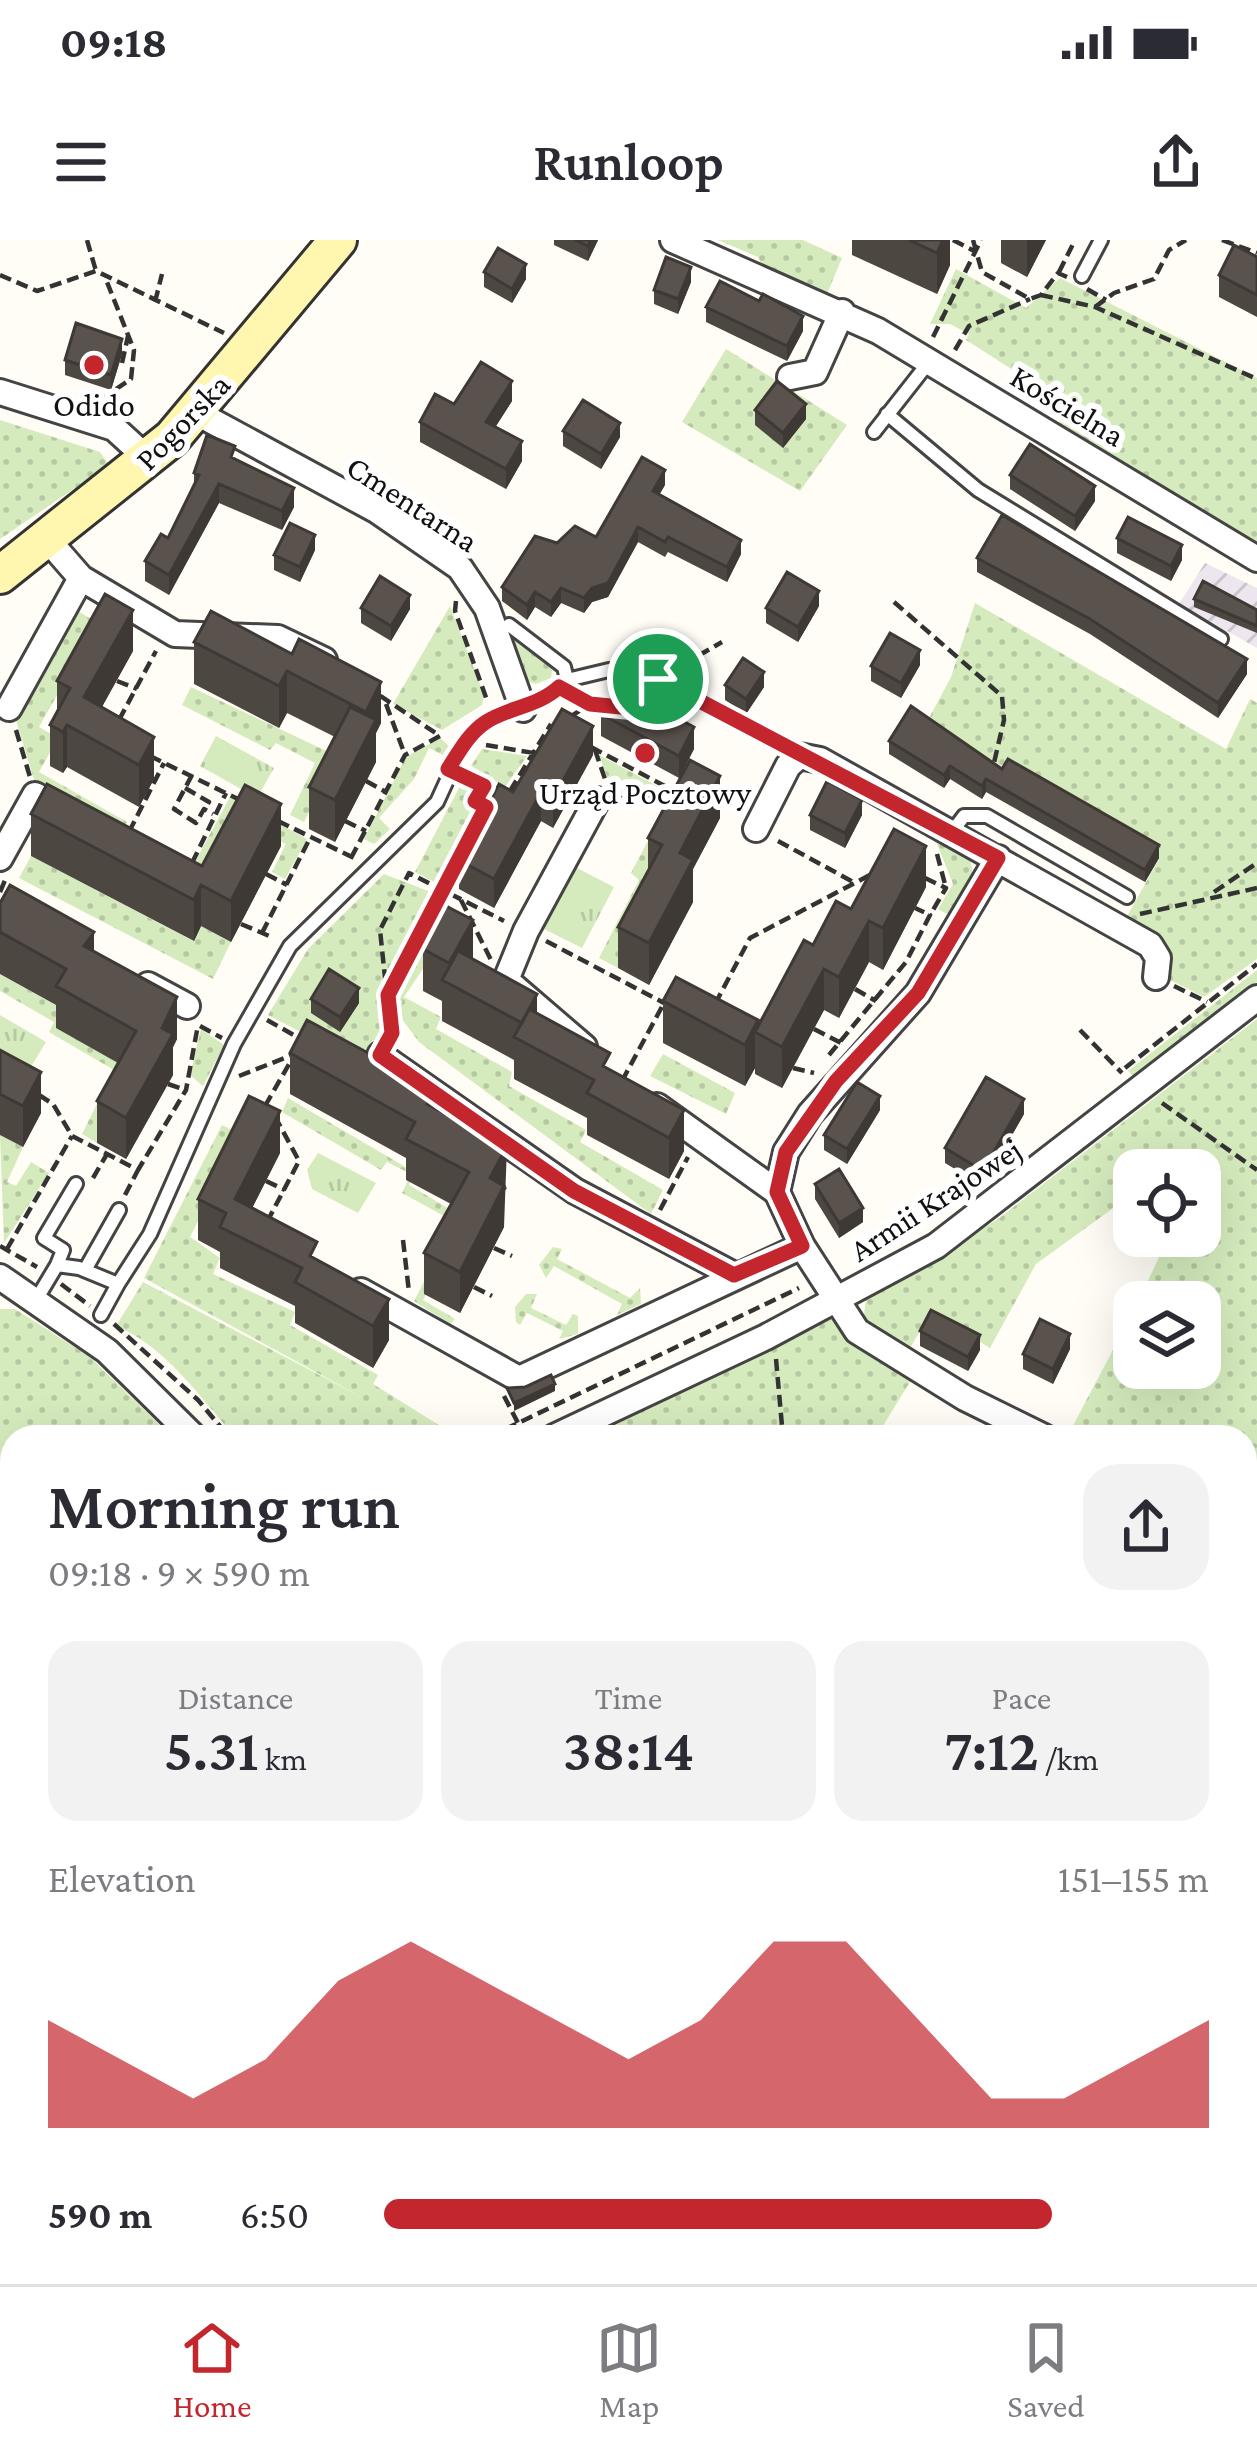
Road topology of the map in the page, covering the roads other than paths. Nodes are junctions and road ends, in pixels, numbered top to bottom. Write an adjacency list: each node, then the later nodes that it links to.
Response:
1 (338, 240): 9 (street, Pogorska)
2 (674, 240): 5 (street, Kościelna)
3 (1101, 240): 4 (lane)
4 (1082, 276)
5 (842, 312): 6 (street, Kościelna); 7 (street)
6 (927, 359): 10 (lane); 14 (street, Kościelna)
7 (790, 377)
8 (0, 392): 12 (street)
9 (197, 412): 12 (street, Pogorska); 23 (street, Cmentarna)
10 (887, 414): 11 (lane); 18 (lane)
11 (874, 432)
12 (148, 460): 13 (street, Pogorska)
13 (47, 538): 15 (street, Pogorska); 16 (street)
14 (1257, 559)
15 (0, 575)
16 (81, 578): 20 (street); 22 (street)
17 (509, 625): 21 (lane)
18 (1221, 639)
19 (609, 670): 21 (lane)
20 (368, 682)
21 (563, 684): 23 (lane)
22 (10, 708)
23 (532, 714): 45 (lane)
24 (597, 800): 37 (street)
25 (756, 829): 26 (street)
26 (952, 832): 28 (street); 30 (lane)
27 (123, 844): 29 (street)
28 (998, 858): 32 (street); 37 (street)
29 (4, 866)
30 (1126, 897)
31 (126, 972): 34 (street)
32 (1156, 977)
33 (1257, 998): 47 (street, Armii Krajowej)
34 (187, 1006)
35 (380, 1055): 43 (street)
36 (76, 1184): 40 (lane)
37 (777, 1192): 39 (street)
38 (119, 1210): 41 (lane)
39 (802, 1246): 43 (street); 47 (street)
40 (57, 1265): 41 (lane); 46 (lane)
41 (85, 1270): 45 (lane)
42 (344, 1275): 43 (street)
43 (734, 1275)
44 (0, 1277): 46 (street)
45 (118, 1284): 48 (lane)
46 (36, 1300): 49 (street)
47 (838, 1300): 50 (street, Armii Krajowej); 51 (street)
48 (101, 1315)
49 (182, 1425)
50 (579, 1425)
51 (1022, 1425)

